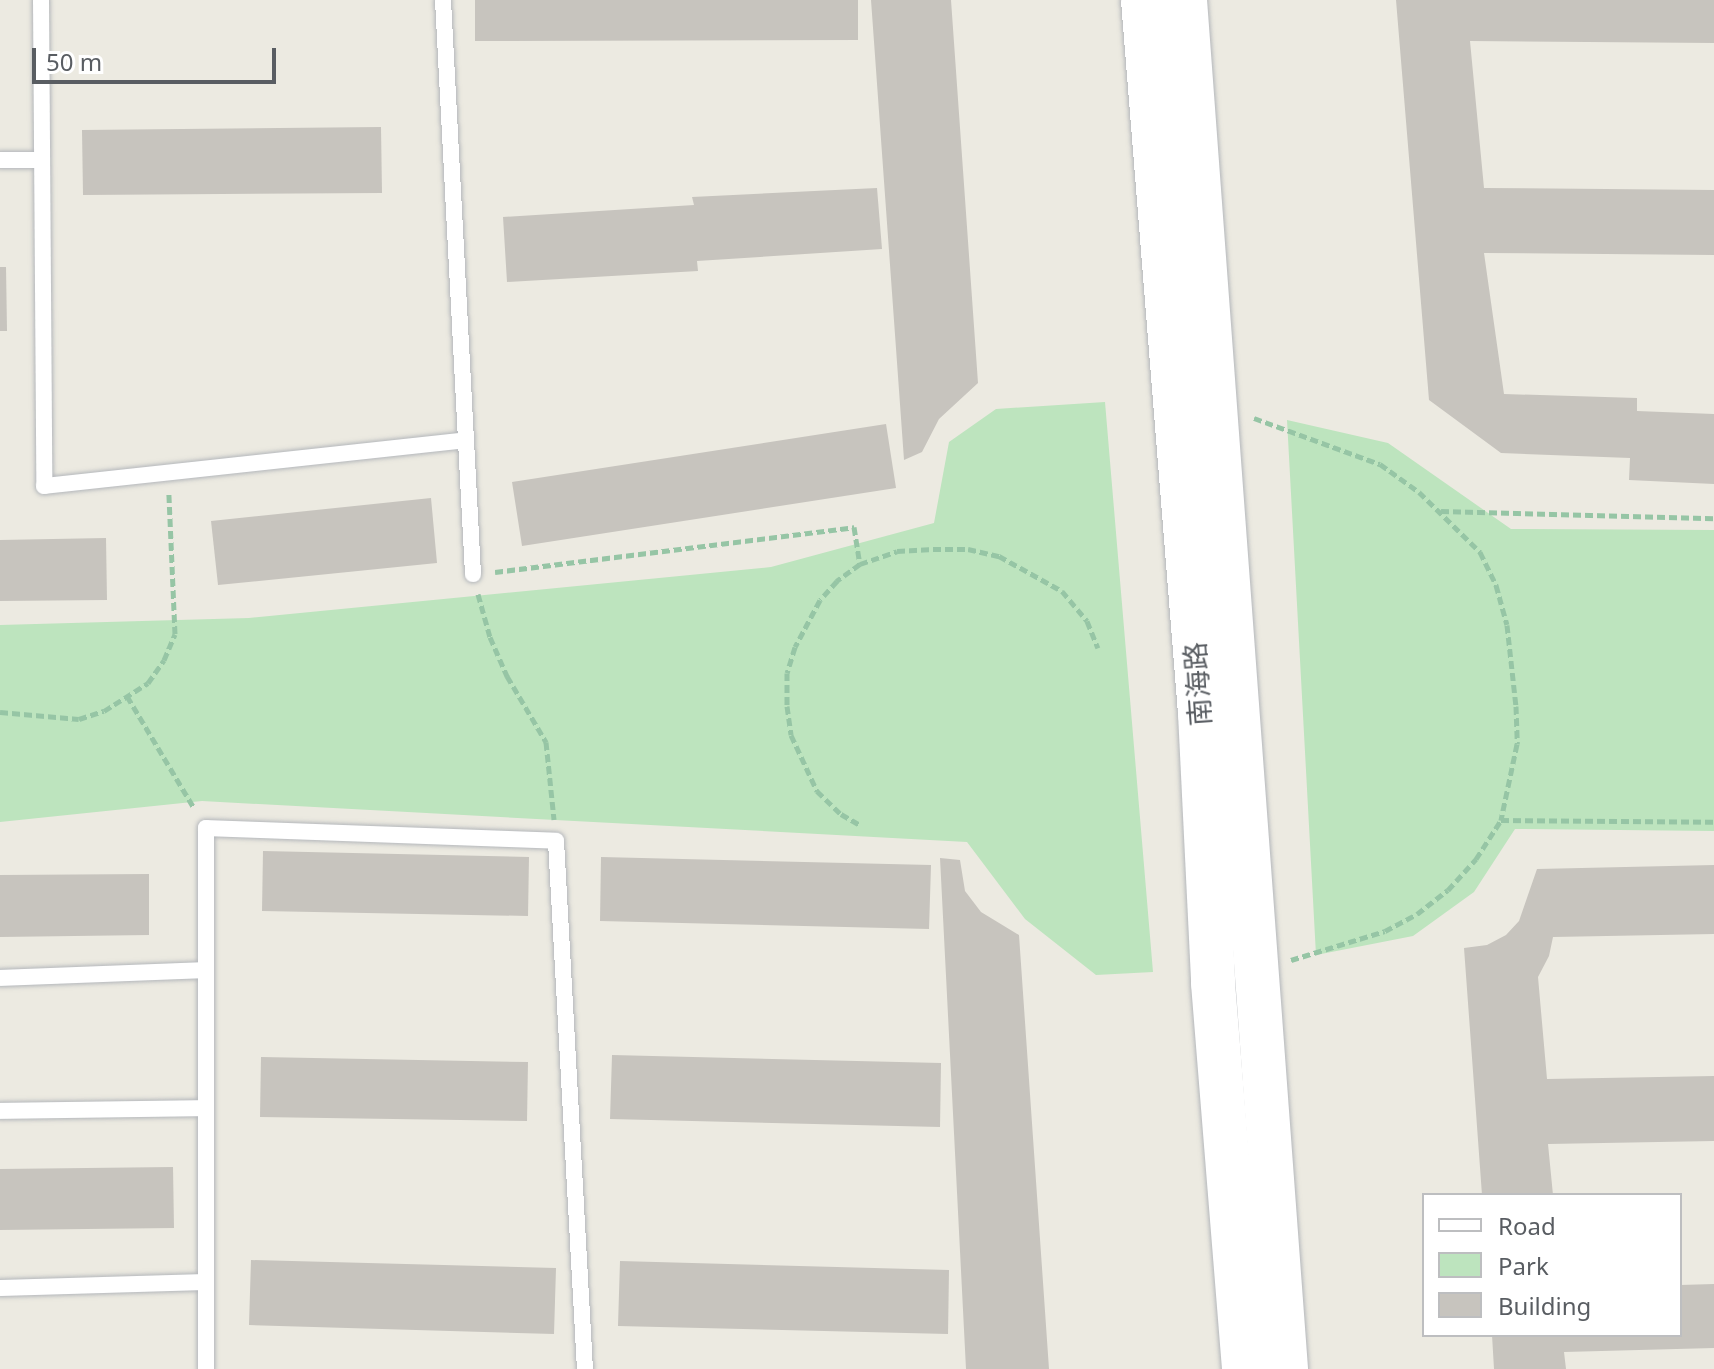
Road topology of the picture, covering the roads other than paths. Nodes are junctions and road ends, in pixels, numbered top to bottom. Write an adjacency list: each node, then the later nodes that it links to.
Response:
1 (41, 0): 6 (lane)
2 (443, 0): 7 (lane)
3 (1143, 0): 17 (main road, 南海路)
4 (1185, 0): 18 (main road, 南海路)
5 (0, 160): 6 (lane)
6 (42, 160): 7 (lane)
7 (466, 440): 8 (lane)
8 (473, 574)
9 (206, 970): 10 (lane); 11 (lane); 16 (lane)
10 (0, 978)
11 (206, 1108): 12 (lane); 13 (lane)
12 (0, 1111)
13 (206, 1282): 14 (lane); 15 (lane)
14 (0, 1288)
15 (206, 1369)
16 (585, 1369)
17 (1244, 1369)
18 (1286, 1369)

